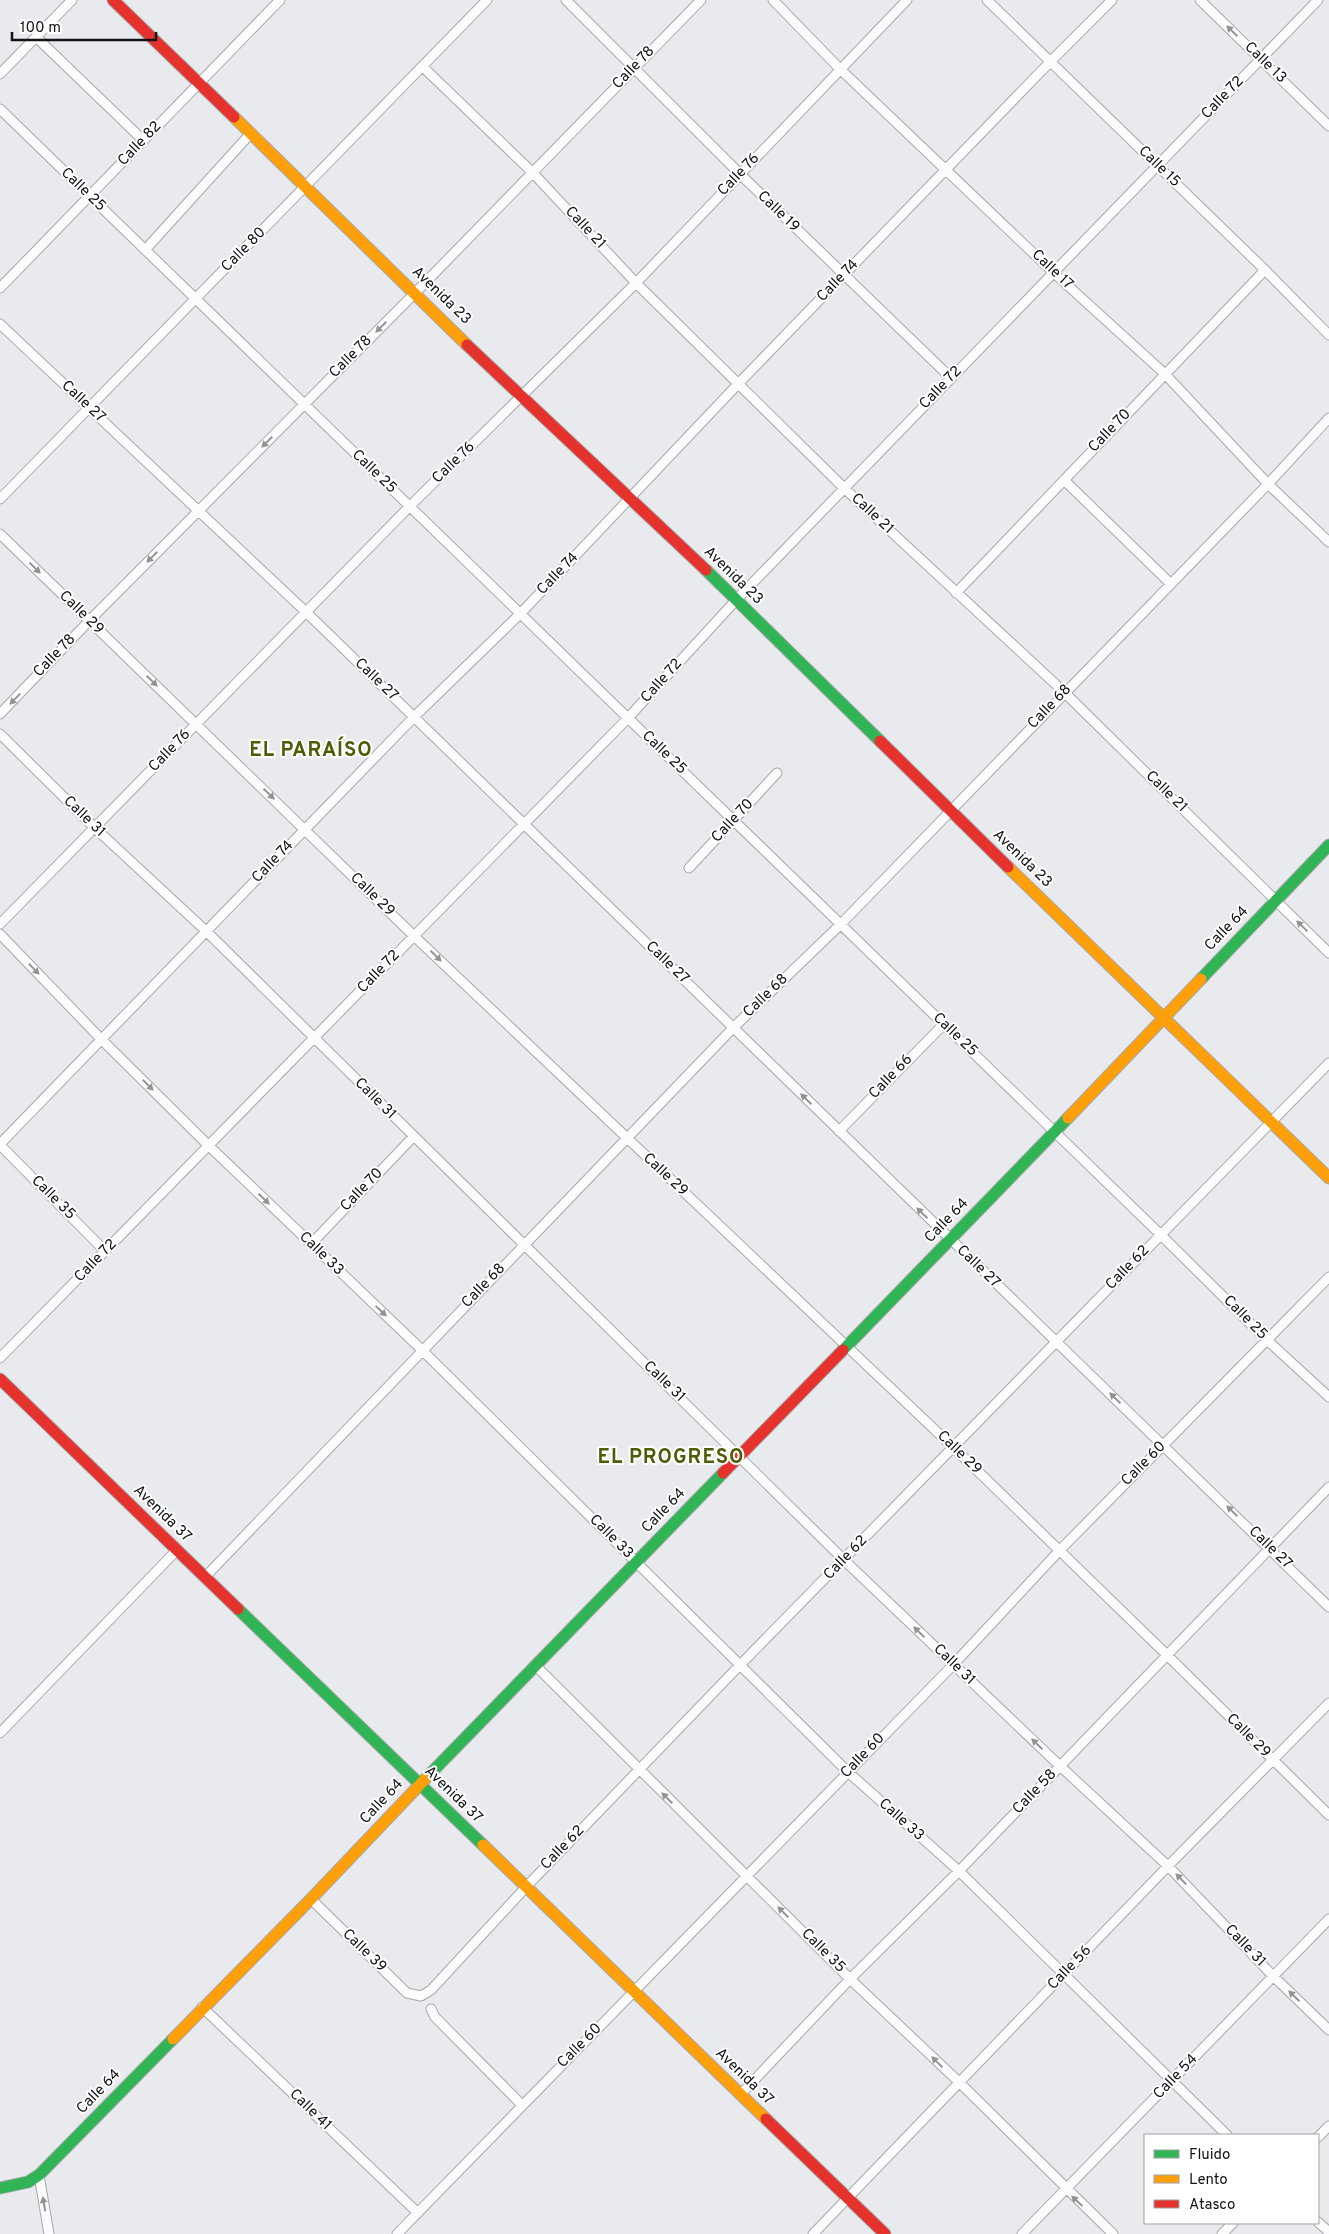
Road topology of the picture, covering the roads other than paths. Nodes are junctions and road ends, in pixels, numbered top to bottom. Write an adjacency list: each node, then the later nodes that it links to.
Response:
1 (72, 0): 13 (street)
2 (113, 0): 20 (street, Avenida 23)
3 (280, 0): 20 (street, Calle 82)
4 (487, 0): 16 (street, Calle 80)
5 (566, 0): 17 (street, Calle 19)
6 (701, 0): 17 (street, Calle 78)
7 (773, 0): 18 (street, Calle 17)
8 (907, 0): 18 (street, Calle 76)
9 (987, 0): 15 (street, Calle 15)
10 (1112, 0): 15 (street, Calle 74)
11 (1200, 0): 14 (street, Calle 13, one-way to 11)
12 (1318, 0): 14 (street, Calle 72)
13 (36, 37): 19 (street); 24 (street)
14 (1261, 59): 22 (street, Calle 13); 25 (street, Calle 72)
15 (1050, 62): 25 (street, Calle 15); 26 (street, Calle 74)
16 (423, 67): 27 (street, Calle 21); 29 (street, Calle 80)
17 (633, 69): 27 (street, Calle 78); 28 (street, Calle 19)
18 (840, 69): 26 (street, Calle 17); 28 (street, Calle 76)
19 (0, 74)
20 (199, 83): 23 (street, Avenida 23); 24 (street, Calle 82)
21 (0, 109): 30 (street, Calle 25)
22 (1329, 126)
23 (251, 134): 29 (street, Avenida 23); 31 (street)
24 (143, 140): 30 (street, Calle 82)
25 (1157, 166): 32 (street, Calle 15); 33 (street, Calle 72)
26 (945, 170): 33 (street, Calle 17); 34 (street, Calle 74)
27 (532, 172): 35 (street, Calle 21); 37 (street, Calle 78)
28 (740, 174): 34 (street, Calle 19); 35 (street, Calle 76)
29 (307, 187): 37 (street, Avenida 23); 38 (street, Calle 80)
30 (89, 196): 31 (street, Calle 25); 36 (street, Calle 82)
31 (145, 250): 38 (street, Calle 25)
32 (1265, 270): 40 (street, Calle 15); 41 (street, Calle 70)
33 (1054, 273): 41 (street, Calle 17); 42 (street, Calle 72)
34 (843, 275): 42 (street, Calle 19); 43 (street, Calle 74)
35 (636, 282): 43 (street, Calle 21); 44 (street, Calle 76)
36 (0, 288)
37 (416, 292): 44 (street, Avenida 23); 45 (street, Calle 78, one-way to 45)
38 (196, 299): 45 (street, Calle 25); 46 (street, Calle 80)
39 (0, 324): 46 (street, Calle 27)
40 (1329, 335)
41 (1165, 374): 48 (street, Calle 70); 49 (street, Calle 17)
42 (951, 378): 50 (street, Calle 72)
43 (738, 384): 50 (street, Calle 21); 51 (street, Calle 74)
44 (521, 397): 51 (street, Avenida 23); 53 (street, Calle 76)
45 (304, 404): 53 (street, Calle 25); 54 (street, Calle 78, one-way to 54)
46 (88, 407): 52 (street, Calle 80); 54 (street, Calle 27)
47 (1329, 418): 49 (street, Calle 68)
48 (1064, 480): 57 (street); 58 (street, Calle 70)
49 (1268, 484): 56 (street, Calle 17); 57 (street, Calle 68)
50 (844, 488): 58 (street, Calle 21); 59 (street, Calle 72)
51 (630, 498): 59 (street, Avenida 23); 61 (street, Calle 74)
52 (0, 499)
53 (410, 506): 60 (street, Calle 76); 61 (street, Calle 25)
54 (198, 511): 60 (street, Calle 27); 62 (street, Calle 78, one-way to 62)
55 (0, 534): 62 (street, Calle 29, one-way to 62)
56 (1329, 542)
57 (1171, 584): 63 (street, Calle 68)
58 (956, 593): 63 (street, Calle 21)
59 (737, 599): 66 (street, Calle 72); 70 (street, Avenida 23)
60 (306, 612): 65 (street, Calle 27); 67 (street, Calle 76)
61 (520, 614): 65 (street, Calle 74); 66 (street, Calle 25)
62 (89, 621): 64 (street, Calle 78, one-way to 64); 67 (street, Calle 29, one-way to 67)
63 (1064, 692): 70 (street, Calle 68); 77 (street, Calle 21)
64 (0, 714)
65 (414, 717): 72 (street, Calle 27); 74 (street, Calle 74)
66 (628, 718): 71 (street, Calle 25); 72 (street, Calle 72)
67 (196, 723): 73 (street, Calle 76); 74 (street, Calle 29, one-way to 74)
68 (0, 734): 73 (street, Calle 31)
69 (776, 773): 71 (street, Calle 70)
70 (950, 811): 79 (street, Calle 68); 84 (street, Avenida 23)
71 (733, 820): 76 (street, Calle 70); 79 (street, Calle 25)
72 (524, 824): 82 (street, Calle 72); 86 (street, Calle 27)
73 (95, 828): 78 (street, Calle 76); 80 (street, Calle 31)
74 (304, 829): 80 (street, Calle 74); 82 (street, Calle 29)
75 (1329, 845): 77 (street, Calle 64)
76 (689, 868)
77 (1276, 900): 83 (street, Calle 21, one-way to 77); 84 (street, Calle 64)
78 (0, 924)
79 (840, 925): 85 (street, Calle 25); 86 (street, Calle 68)
80 (206, 931): 87 (street, Calle 31); 88 (street, Calle 74)
81 (0, 934): 88 (street, Calle 33, one-way to 88)
82 (414, 936): 87 (street, Calle 72); 94 (street, Calle 29, one-way to 94)
83 (1329, 953)
84 (1164, 1017): 90 (street, Avenida 23); 92 (street, Calle 64)
85 (944, 1024): 91 (street, Calle 66); 92 (street, Calle 25)
86 (733, 1028): 91 (street, Calle 27, one-way to 86); 94 (street, Calle 68)
87 (314, 1038): 93 (street, Calle 31); 96 (street, Calle 72)
88 (101, 1039): 95 (street, Calle 74); 96 (street, Calle 33, one-way to 96)
89 (1329, 1063): 90 (street, Calle 62)
90 (1272, 1122): 97 (street, Avenida 23); 98 (street, Calle 62)
91 (839, 1131): 99 (street, Calle 27, one-way to 91)
92 (1055, 1132): 98 (street, Calle 25); 99 (street, Calle 64)
93 (413, 1137): 100 (street, Calle 70); 101 (street, Calle 31)
94 (628, 1140): 101 (street, Calle 68); 106 (street, Calle 29)
95 (0, 1144): 102 (street, Calle 35)
96 (208, 1145): 100 (street, Calle 33, one-way to 100); 102 (street, Calle 72)
97 (1329, 1178)
98 (1161, 1235): 104 (street, Calle 25); 105 (street, Calle 62)
99 (950, 1240): 105 (street, Calle 27); 106 (street, Calle 64)
100 (310, 1244): 107 (street, Calle 33, one-way to 107)
101 (524, 1246): 107 (street, Calle 68); 113 (street, Calle 31)
102 (105, 1251): 108 (street, Calle 72)
103 (1329, 1277): 104 (street, Calle 60)
104 (1267, 1340): 110 (street, Calle 25); 111 (street, Calle 60)
105 (1056, 1342): 111 (street, Calle 27, one-way to 105); 112 (street, Calle 62)
106 (846, 1346): 112 (street, Calle 29); 113 (street, Calle 64)
107 (422, 1350): 119 (street, Calle 33); 120 (street, Calle 68)
108 (0, 1358)
109 (0, 1379): 116 (street, Avenida 37)
110 (1329, 1397)
111 (1163, 1445): 115 (street, Calle 27, one-way to 111); 117 (street, Calle 60)
112 (953, 1447): 117 (street, Calle 29); 118 (street, Calle 62)
113 (740, 1456): 118 (street, Calle 31); 119 (street, Calle 64)
114 (1329, 1487): 115 (street, Calle 58)
115 (1270, 1548): 121 (street, Calle 27); 122 (street, Calle 58)
116 (177, 1550): 120 (street, Avenida 37); 127 (street)
117 (1059, 1551): 122 (street, Calle 29); 123 (street, Calle 60)
118 (844, 1560): 123 (street, Calle 31, one-way to 118); 125 (street, Calle 62)
119 (636, 1562): 124 (street, Calle 64); 125 (street, Calle 33)
120 (206, 1576): 132 (street, Avenida 37)
121 (1329, 1607)
122 (1167, 1654): 128 (street, Calle 29); 129 (street, Calle 58)
123 (953, 1664): 129 (street, Calle 31, one-way to 123); 131 (street, Calle 60)
124 (535, 1665): 130 (street, Calle 35); 132 (street, Calle 64)
125 (740, 1665): 130 (street, Calle 62); 131 (street, Calle 33)
126 (1329, 1703): 128 (street, Calle 56)
127 (0, 1733)
128 (1273, 1761): 133 (street, Calle 29); 134 (street, Calle 56)
129 (1060, 1766): 134 (street, Calle 31); 135 (street, Calle 58)
130 (639, 1770): 136 (street, Calle 35, one-way to 130); 137 (street, Calle 62)
131 (848, 1772): 135 (street, Calle 33); 136 (street, Calle 60)
132 (420, 1784): 137 (street, Avenida 37); 138 (street, Calle 64)
133 (1329, 1815)
134 (1168, 1866): 140 (street, Calle 56); 141 (street, Calle 31, one-way to 134)
135 (959, 1871): 140 (street, Calle 33); 142 (street, Calle 58)
136 (746, 1875): 142 (street, Calle 35, one-way to 136); 143 (street, Calle 60)
137 (526, 1887): 143 (street, Avenida 37); 144 (street, Calle 62)
138 (311, 1899): 144 (street, Calle 39); 145 (street, Calle 64)
139 (1329, 1918): 141 (street, Calle 54)
140 (1063, 1976): 148 (street, Calle 56); 149 (street, Calle 33)
141 (1273, 1976): 147 (street, Calle 31, one-way to 141); 149 (street, Calle 54)
142 (850, 1979): 148 (street, Calle 35, one-way to 142); 150 (street, Calle 58)
143 (635, 1991): 150 (street, Avenida 37); 151 (street, Calle 60)
144 (421, 1996)
145 (202, 2007): 155 (street, Calle 64); 159 (street, Calle 41)
146 (431, 2009): 151 (street)
147 (1329, 2030)
148 (959, 2082): 157 (street, Calle 35); 158 (street, Calle 56)
149 (1171, 2082): 153 (street, Calle 33); 157 (street, Calle 54)
150 (740, 2095): 158 (street, Avenida 37)
151 (521, 2104): 159 (street, Calle 60)
152 (1329, 2126): 154 (street)
153 (1225, 2134)
154 (1319, 2136)
155 (39, 2175): 156 (street); 163 (street, one-way to 155)
156 (0, 2188)
157 (1065, 2189): 167 (street, Calle 54); 168 (street, Calle 35, one-way to 157)
158 (848, 2198): 165 (street, Calle 56); 166 (street, Avenida 37)
159 (418, 2213): 164 (street, Calle 60)
160 (1319, 2223): 162 (street)
161 (1232, 2224): 169 (street)
162 (1329, 2232)
163 (49, 2234)
164 (397, 2234)
165 (813, 2234)
166 (886, 2234)
167 (1022, 2234)
168 (1113, 2234)
169 (1222, 2234)

